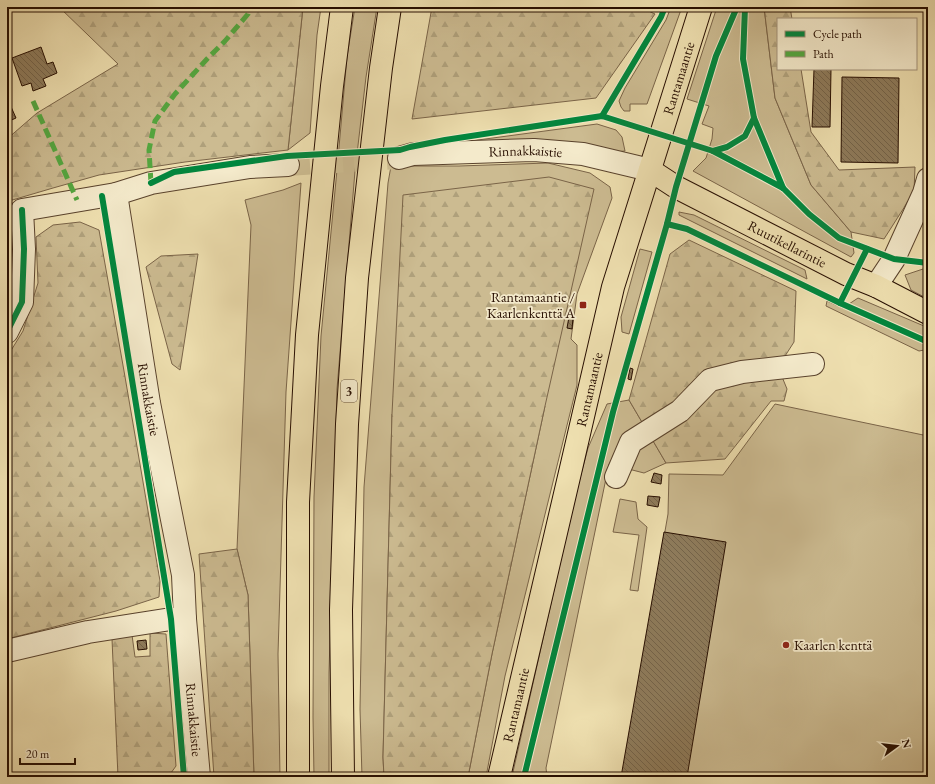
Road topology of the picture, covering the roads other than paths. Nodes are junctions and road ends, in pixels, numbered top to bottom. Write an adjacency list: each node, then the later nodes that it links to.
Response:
1 (342, 7): 17 (main road)
2 (390, 7): 18 (main road, 3)
3 (701, 7): 6 (main road, Rantamaantie)
4 (399, 158): 6 (street, Rinnakkaistie)
5 (288, 165): 8 (street)
6 (650, 170): 9 (main road, Ruutikellarintie); 19 (main road, Rantamaantie)
7 (928, 179): 9 (street)
8 (116, 194): 11 (street); 14 (street, Rinnakkaistie)
9 (876, 286): 10 (main road, Ruutikellarintie)
10 (928, 313)
11 (7, 332)
12 (813, 364): 13 (street)
13 (616, 477)
14 (185, 619): 15 (street); 16 (street, Rinnakkaistie)
15 (7, 651)
16 (199, 777)
17 (298, 777)
18 (343, 777)
19 (499, 777)

